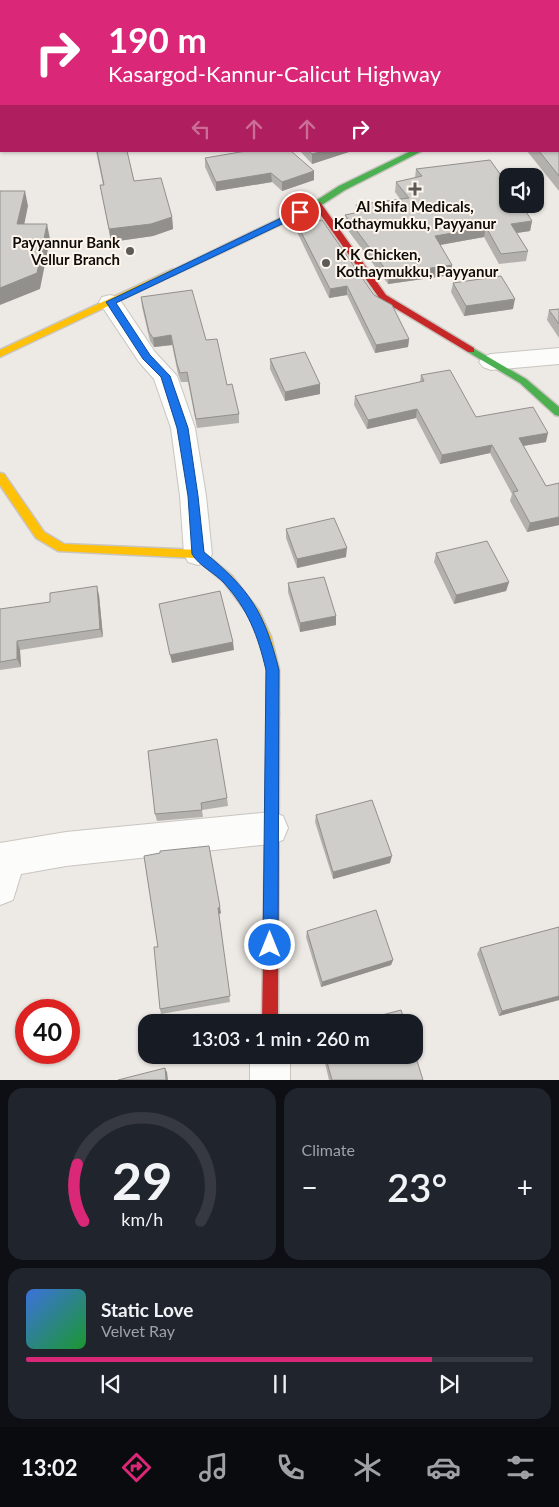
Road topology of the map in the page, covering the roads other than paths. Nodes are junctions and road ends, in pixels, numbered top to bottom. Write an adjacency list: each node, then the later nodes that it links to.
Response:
1 (416, 152): 2 (main road)
2 (317, 204): 3 (main road); 6 (main road)
3 (110, 302): 4 (main road); 9 (street)
4 (0, 354)
5 (559, 356): 6 (street)
6 (491, 362): 7 (main road)
7 (559, 413)
8 (0, 477): 9 (main road)
9 (198, 554): 10 (main road)
10 (271, 828): 11 (street); 12 (main road)
11 (2, 869)
12 (270, 1014)
13 (270, 1064): 14 (street)
14 (270, 1080)

